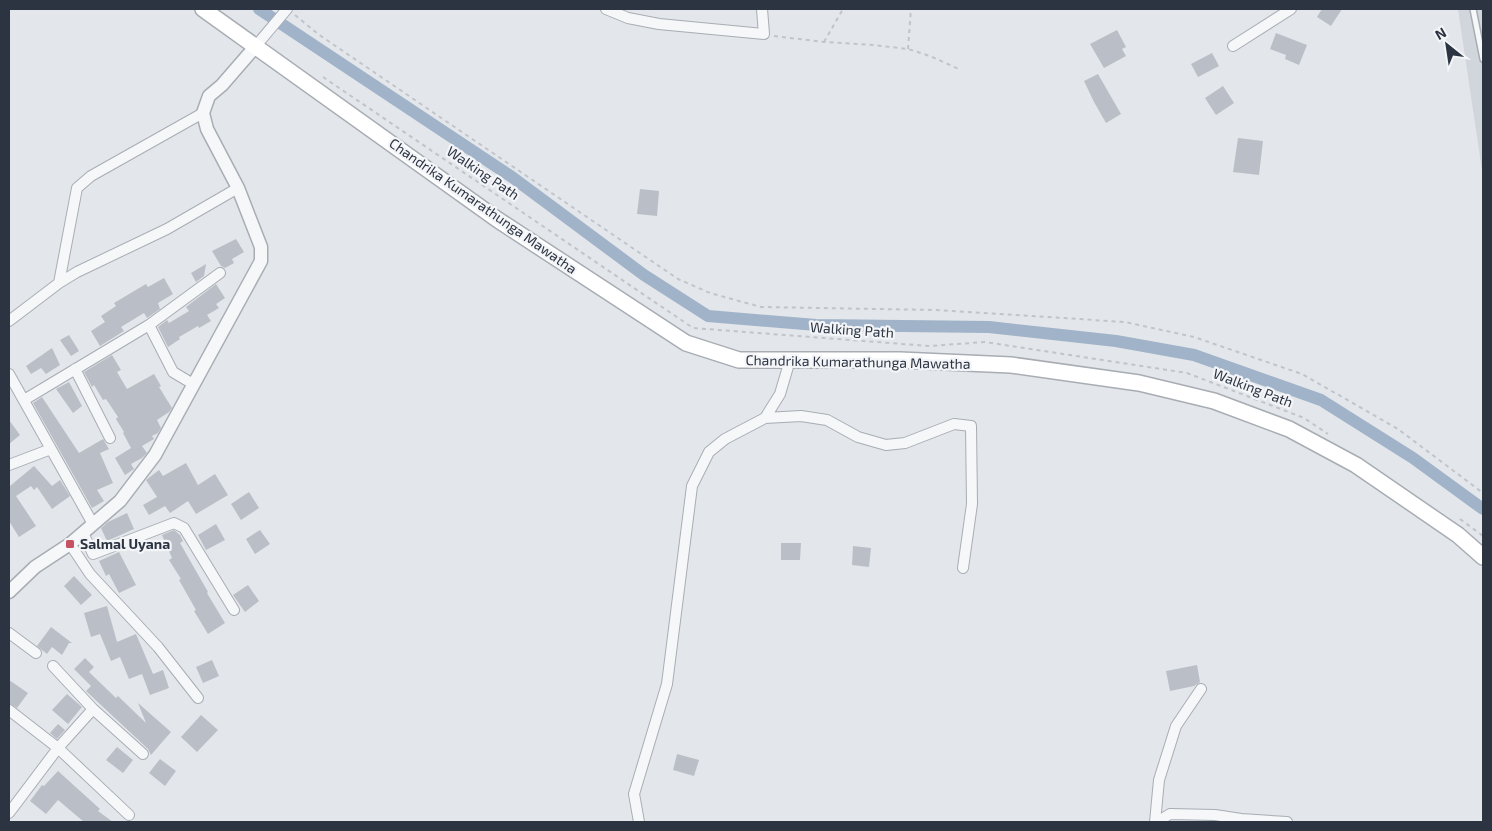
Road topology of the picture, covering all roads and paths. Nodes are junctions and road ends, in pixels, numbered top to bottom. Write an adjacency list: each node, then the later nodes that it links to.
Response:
1 (203, 9): 10 (main road, Chandrika Kumarathunga Mawatha)
2 (287, 9): 10 (street); 33 (path)
3 (606, 9): 9 (street)
4 (762, 9): 9 (street)
5 (843, 9): 11 (path)
6 (911, 9): 13 (path)
7 (1291, 9): 12 (street)
8 (1472, 9): 14 (lane)
9 (764, 34): 11 (path)
10 (259, 42): 17 (street); 23 (main road, Chandrika Kumarathunga Mawatha)
11 (824, 42): 13 (path)
12 (1233, 46)
13 (908, 49): 15 (path)
14 (1483, 59)
15 (961, 70)
16 (321, 76): 29 (path, Walking Path)
17 (203, 112): 18 (street); 20 (street)
18 (238, 188): 20 (street); 26 (street)
19 (220, 273): 22 (street)
20 (59, 283): 21 (street)
21 (9, 321)
22 (149, 325): 24 (street); 26 (street)
23 (790, 360): 28 (street); 39 (main road, Chandrika Kumarathunga Mawatha)
24 (75, 369): 27 (street); 30 (street)
25 (9, 374): 27 (street)
26 (193, 384): 35 (street)
27 (24, 400): 31 (street)
28 (765, 418): 40 (street); 55 (street)
29 (1328, 434)
30 (110, 438)
31 (51, 449): 32 (street); 35 (street)
32 (9, 465)
33 (1483, 493)
34 (1456, 516): 37 (path)
35 (93, 524): 36 (street)
36 (83, 533): 38 (street); 42 (street)
37 (1483, 536)
38 (70, 544): 41 (street); 47 (street)
39 (1483, 558)
40 (963, 568)
41 (9, 592)
42 (234, 610)
43 (9, 633): 44 (street)
44 (36, 653)
45 (53, 666): 48 (street)
46 (1201, 689): 56 (street)
47 (198, 698)
48 (93, 709): 50 (street); 51 (street)
49 (9, 710): 50 (street)
50 (58, 748): 52 (street); 53 (street)
51 (143, 754)
52 (9, 813)
53 (129, 815)
54 (1239, 821): 56 (street); 57 (street)
55 (640, 822)
56 (1156, 822)
57 (1287, 822)

